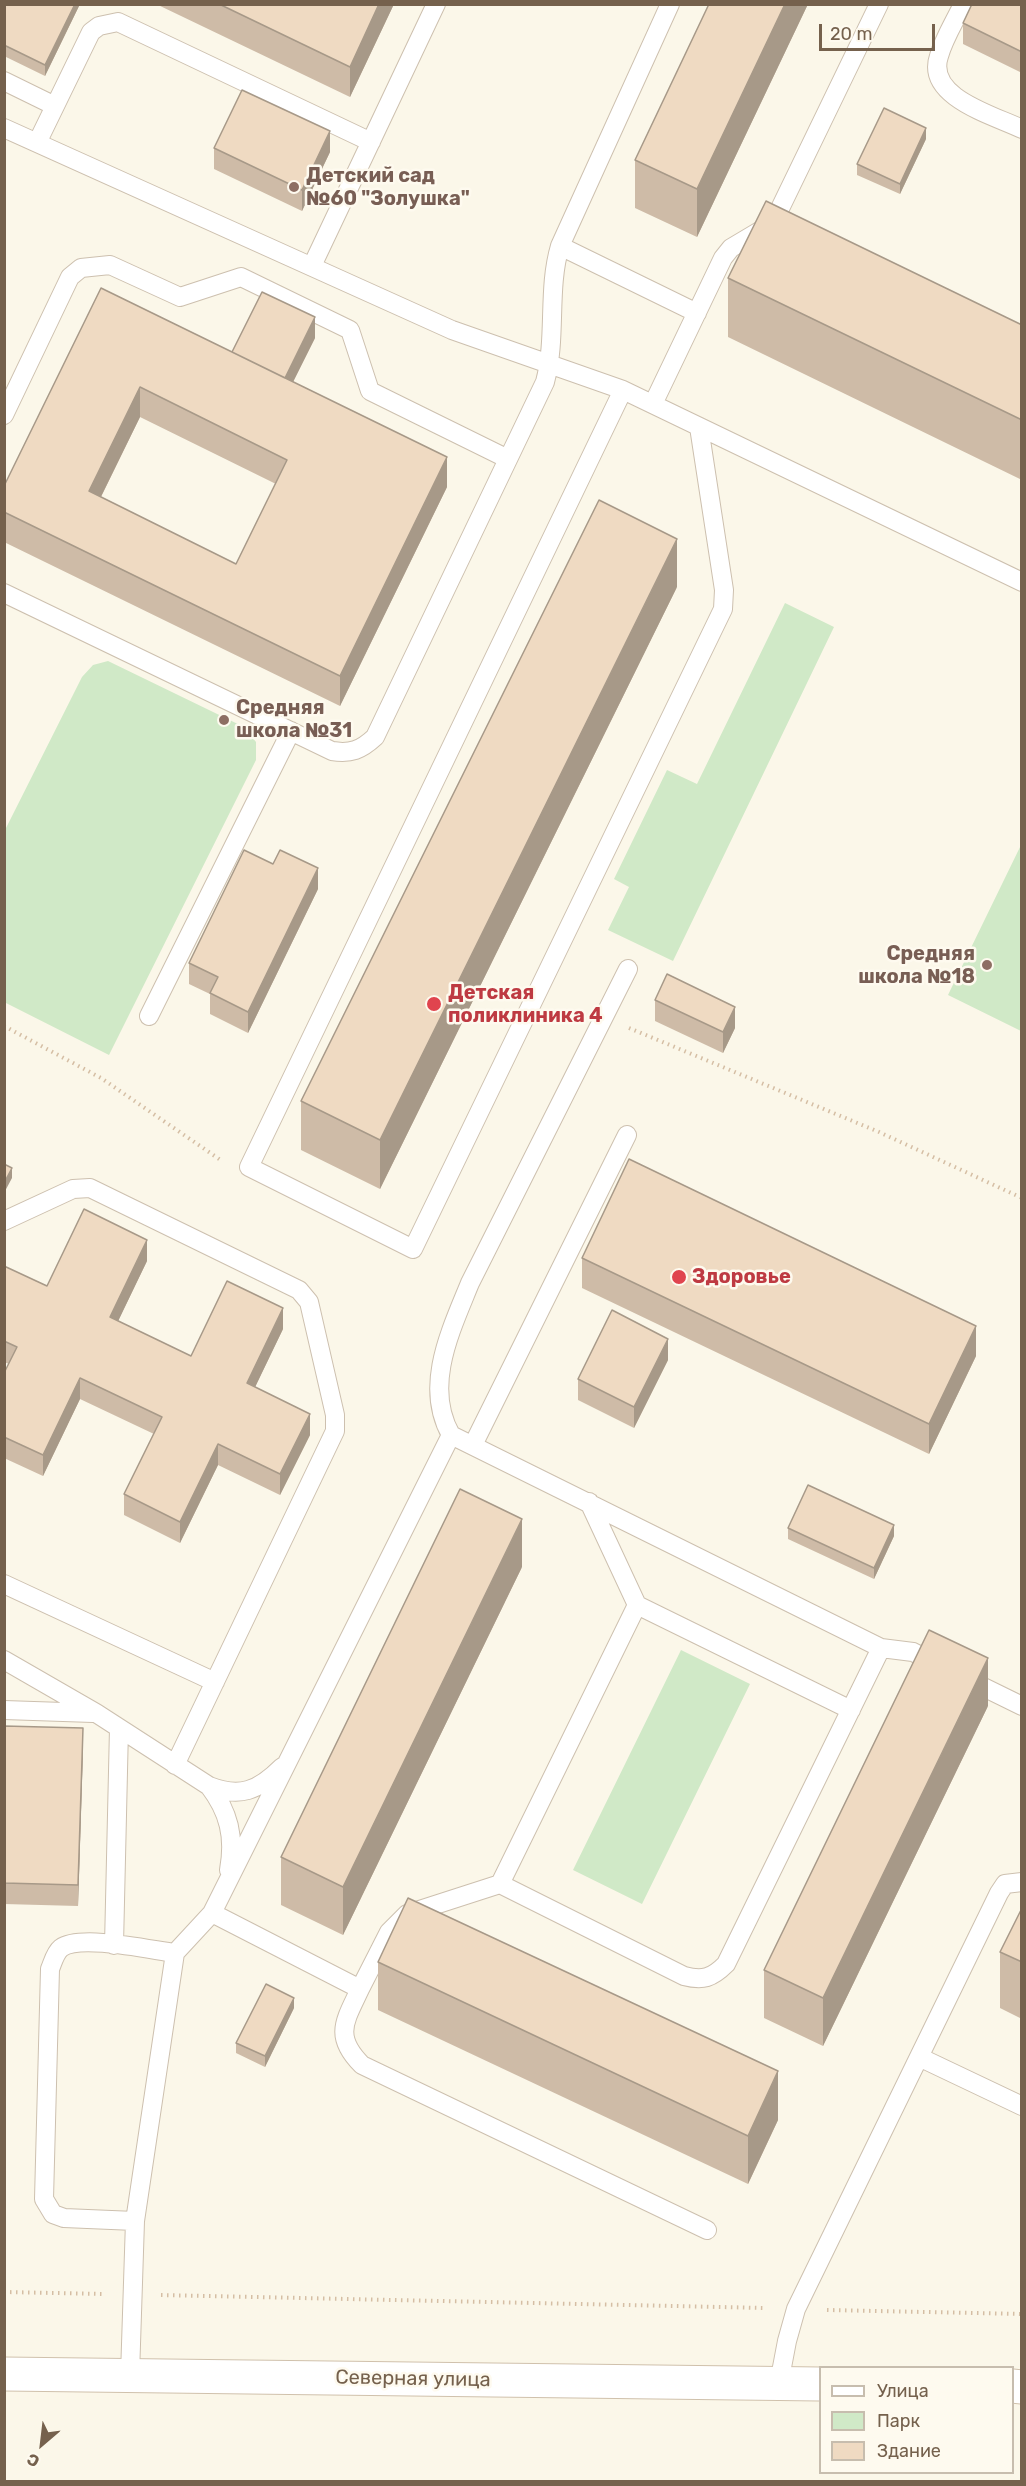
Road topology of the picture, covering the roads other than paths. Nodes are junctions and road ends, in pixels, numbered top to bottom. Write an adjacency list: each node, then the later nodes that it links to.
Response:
1 (436, 4): 9 (lane)
2 (670, 4): 13 (lane)
3 (879, 4): 11 (lane)
4 (963, 4): 8 (lane)
5 (4, 81): 6 (lane)
6 (55, 106): 9 (lane); 10 (lane)
7 (4, 128): 10 (lane)
8 (1022, 129)
9 (371, 142): 14 (lane)
10 (37, 143): 14 (lane)
11 (773, 222): 12 (lane); 15 (lane)
12 (794, 233)
13 (560, 246): 15 (lane); 16 (lane)
14 (312, 266): 16 (lane)
15 (697, 313): 18 (lane)
16 (550, 362): 17 (lane); 21 (lane)
17 (622, 390): 18 (lane); 20 (lane)
18 (653, 404): 20 (lane)
19 (4, 415): 21 (lane)
20 (699, 427): 22 (lane)
21 (508, 459): 24 (lane)
22 (1022, 582)
23 (4, 593): 24 (lane)
24 (291, 731): 26 (lane)
25 (628, 969): 29 (lane)
26 (149, 1016)
27 (627, 1135): 30 (lane)
28 (4, 1221): 36 (lane)
29 (451, 1435): 30 (lane); 42 (lane)
30 (473, 1445): 31 (lane)
31 (589, 1502): 33 (lane); 34 (lane)
32 (4, 1584): 36 (lane)
33 (637, 1605): 39 (lane); 46 (lane)
34 (881, 1648): 37 (lane); 39 (lane)
35 (4, 1660): 40 (lane)
36 (215, 1682): 43 (lane)
37 (1022, 1706)
38 (4, 1710): 40 (lane)
39 (851, 1710): 46 (lane)
40 (96, 1713): 41 (lane)
41 (119, 1728): 43 (lane); 48 (lane)
42 (291, 1756): 44 (lane); 47 (lane)
43 (175, 1765): 44 (lane)
44 (209, 1786): 47 (lane)
45 (1022, 1882): 51 (lane)
46 (500, 1884): 50 (lane)
47 (217, 1905): 49 (lane); 50 (lane)
48 (114, 1945): 49 (lane); 53 (lane)
49 (175, 1953): 53 (lane)
50 (360, 1989): 54 (lane)
51 (919, 2057): 52 (lane); 57 (lane)
52 (1022, 2106)
53 (135, 2221): 56 (lane)
54 (707, 2230)
55 (4, 2374): 56 (main road, Северная улица)
56 (130, 2375): 57 (main road, Северная улица)
57 (779, 2383): 58 (main road, Северная улица)
58 (819, 2384)

